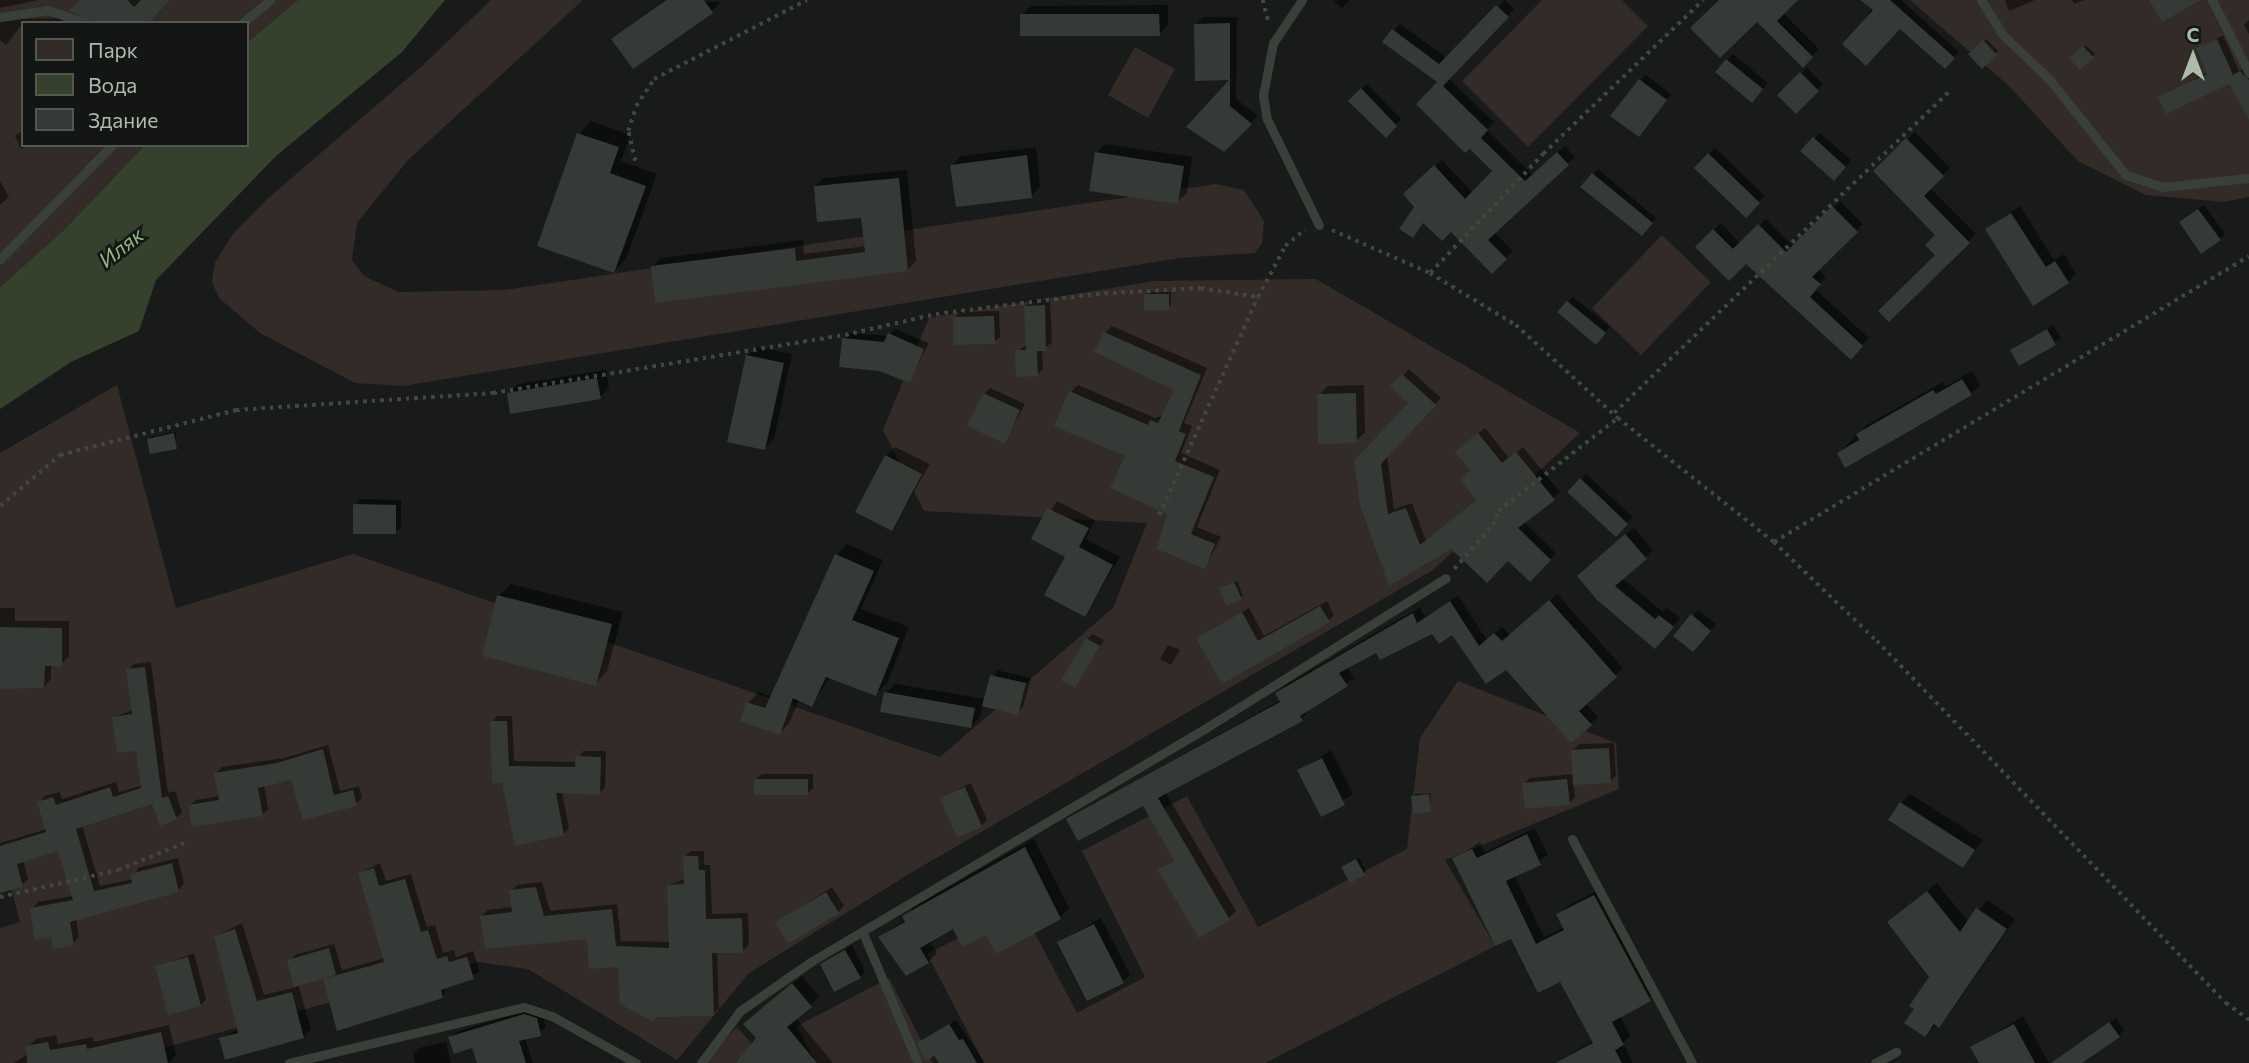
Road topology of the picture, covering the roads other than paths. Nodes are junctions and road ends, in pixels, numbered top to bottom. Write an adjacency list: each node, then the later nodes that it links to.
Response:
1 (270, 0): 7 (lane)
2 (1302, 0): 11 (lane)
3 (1981, 0): 10 (lane)
4 (2212, 0): 8 (lane)
5 (0, 17): 6 (lane)
6 (79, 21)
7 (244, 21)
8 (2249, 73)
9 (110, 147): 12 (lane)
10 (2249, 178)
11 (1319, 225)
12 (0, 259)
13 (1446, 578): 15 (lane)
14 (1572, 839): 21 (lane)
15 (863, 933): 17 (lane); 20 (lane)
16 (1896, 1052): 22 (lane)
17 (916, 1061)
18 (289, 1063): 19 (lane)
19 (636, 1063)
20 (701, 1063)
21 (1692, 1063)
22 (1875, 1063)

